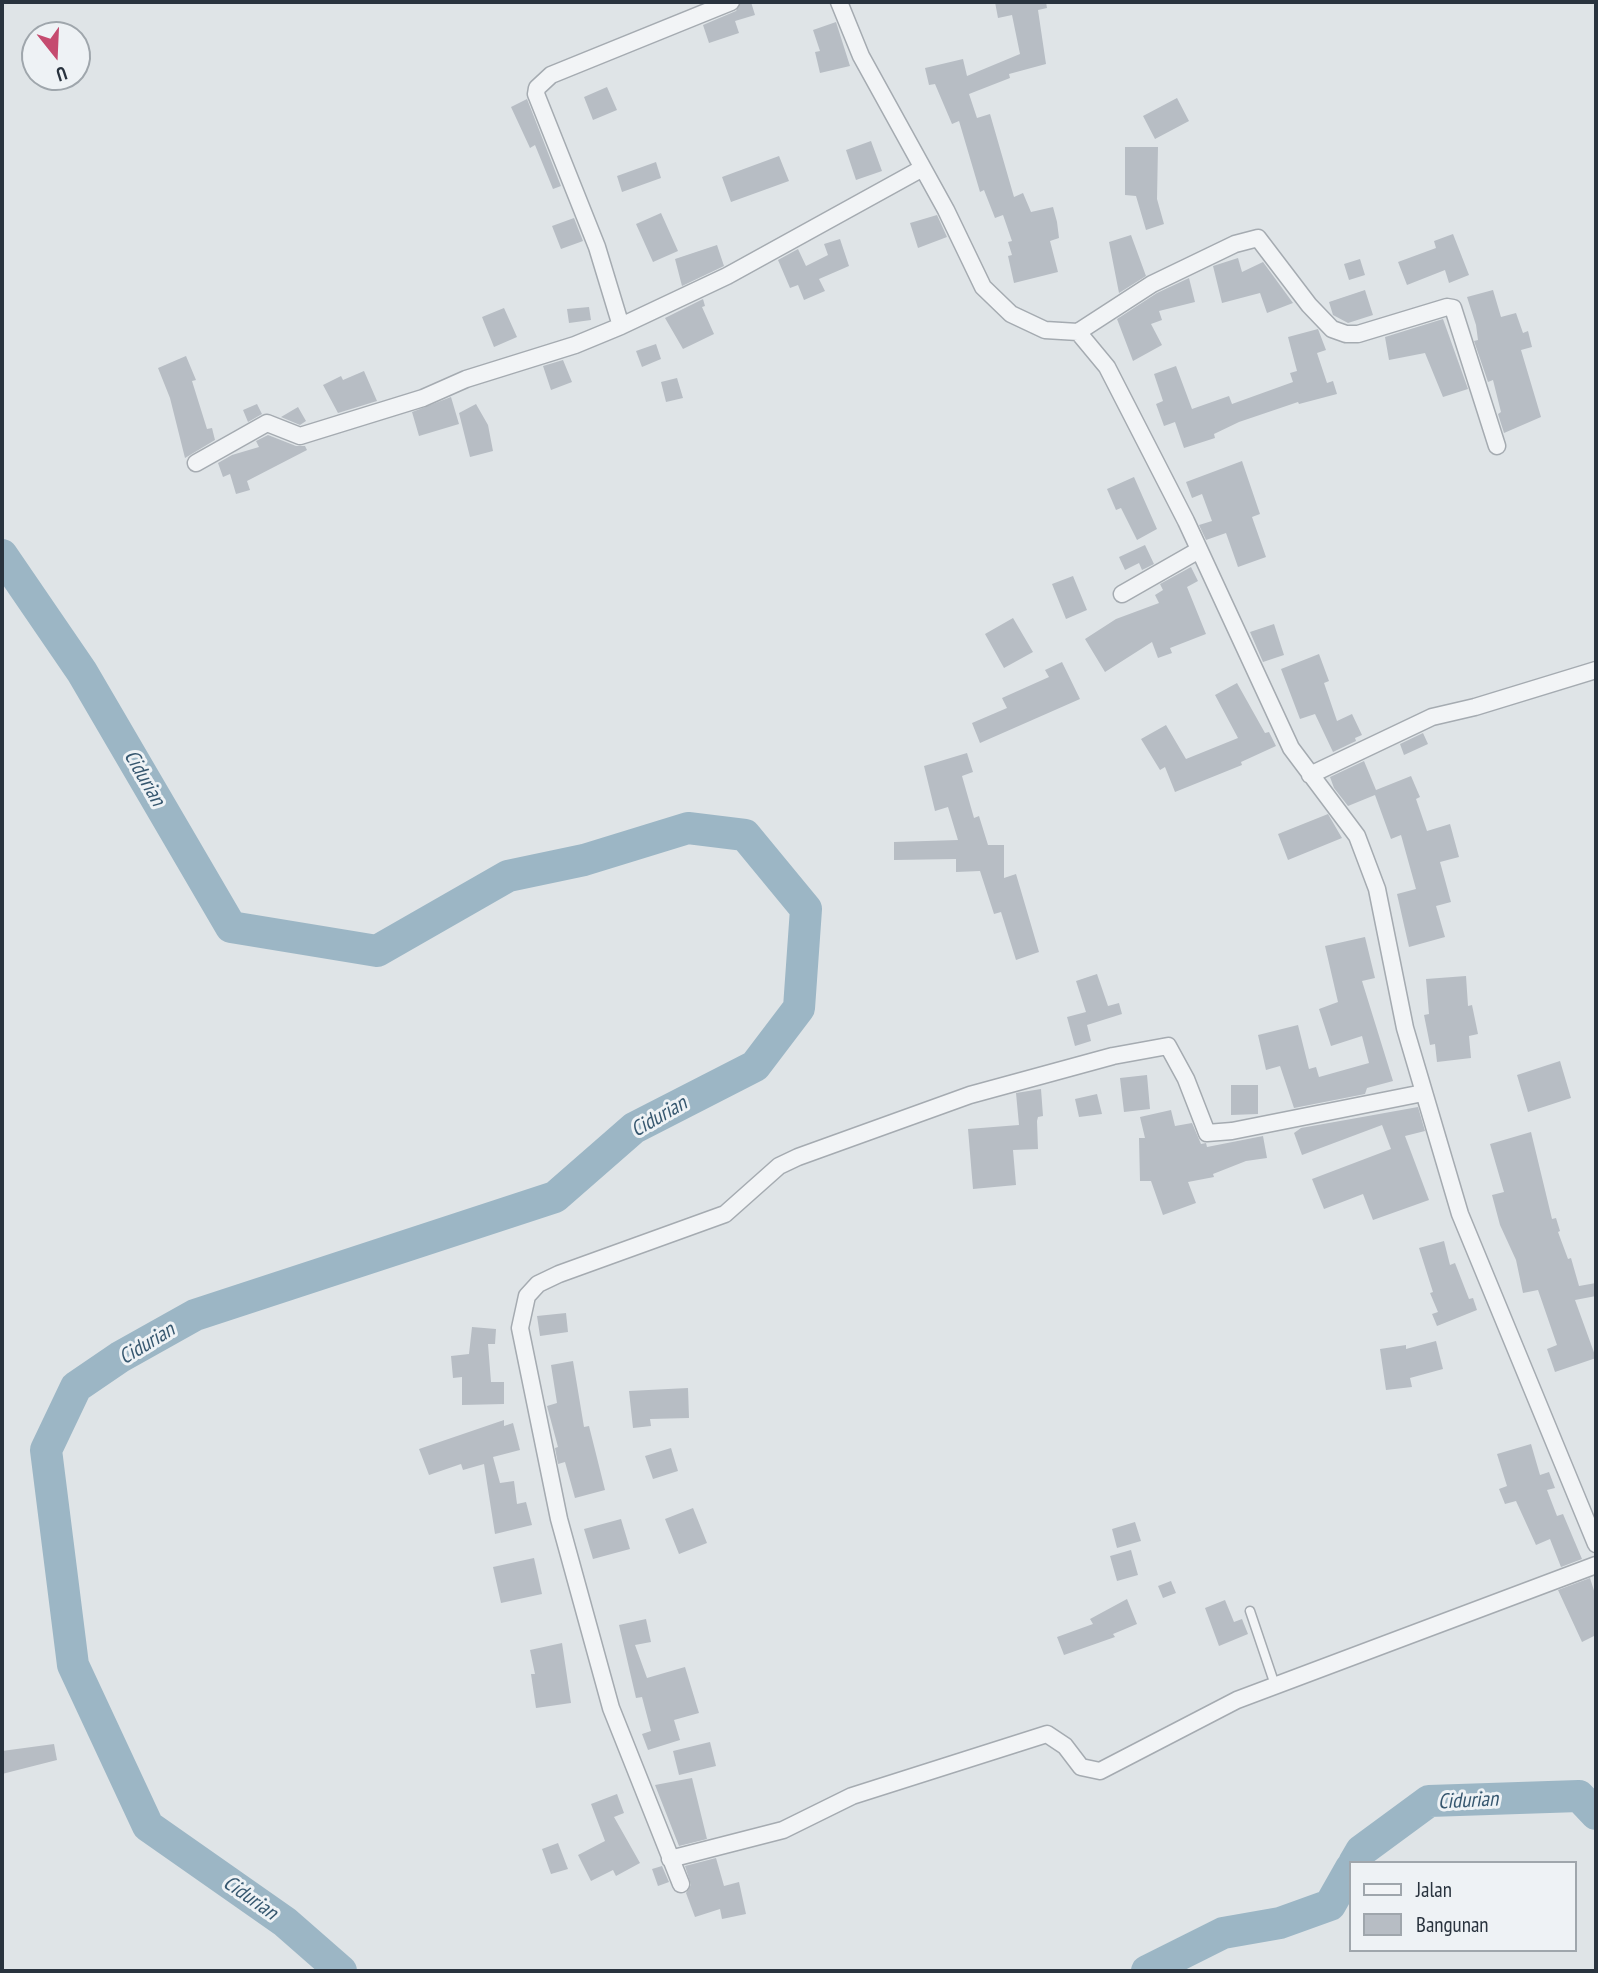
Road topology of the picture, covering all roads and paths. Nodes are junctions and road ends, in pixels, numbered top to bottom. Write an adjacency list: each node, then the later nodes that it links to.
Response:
1 (730, 2): 4 (street)
2 (839, 2): 3 (street)
3 (921, 169): 4 (street); 5 (street)
4 (621, 326): 7 (street)
5 (1078, 332): 6 (street); 8 (street)
6 (1497, 446)
7 (196, 463)
8 (1199, 550): 9 (street); 11 (street)
9 (1122, 594)
10 (1596, 670): 11 (street)
11 (1310, 775): 12 (street)
12 (1423, 1093): 13 (street); 17 (street)
13 (1596, 1544)
14 (1596, 1565): 16 (street)
15 (1250, 1611): 16 (lane)
16 (1275, 1685): 17 (street)
17 (670, 1859): 18 (street)
18 (681, 1884)

